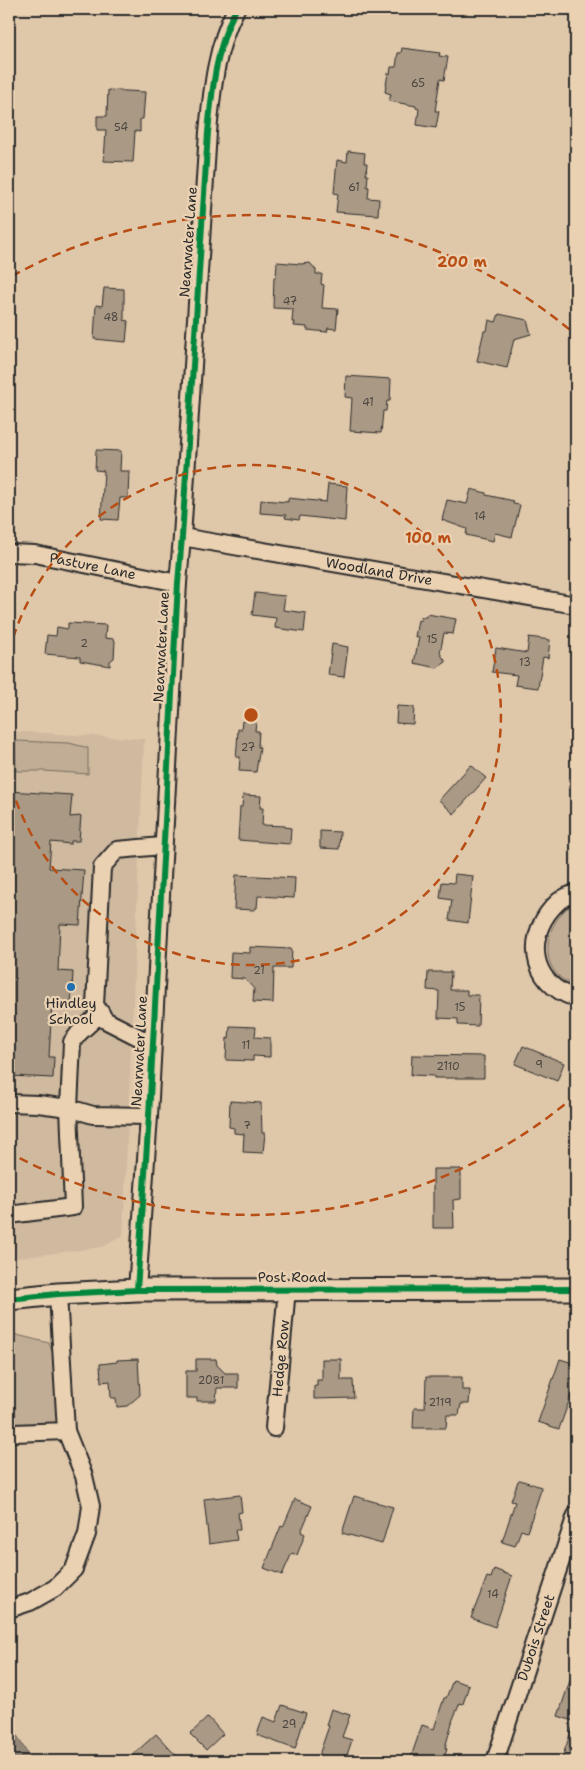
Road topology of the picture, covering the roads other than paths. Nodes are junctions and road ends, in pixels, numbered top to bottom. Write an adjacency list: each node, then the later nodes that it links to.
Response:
1 (236, 9): 2 (street, Nearwater Lane)
2 (182, 537): 4 (street, Nearwater Lane); 5 (street, Woodland Drive)
3 (9, 553): 4 (street, Pasture Lane)
4 (178, 582): 6 (street, Nearwater Lane)
5 (576, 604)
6 (162, 846): 9 (street); 10 (street, Nearwater Lane)
7 (576, 892): 8 (street)
8 (576, 998)
9 (101, 1013): 10 (street); 12 (street)
10 (152, 1044): 13 (street, Nearwater Lane)
11 (9, 1103): 12 (street)
12 (69, 1108): 13 (street); 14 (street)
13 (149, 1116): 17 (street, Nearwater Lane)
14 (9, 1215)
15 (287, 1289): 16 (main road, Post Road); 17 (main road, Post Road); 20 (street, Hedge Row)
16 (576, 1289)
17 (137, 1290): 18 (main road, Post Road)
18 (58, 1294): 19 (main road, Post Road); 21 (street)
19 (9, 1299)
20 (274, 1428)
21 (66, 1431): 22 (street); 24 (street)
22 (9, 1432)
23 (576, 1515): 25 (street, Dubois Street)
24 (9, 1609)
25 (495, 1761)

